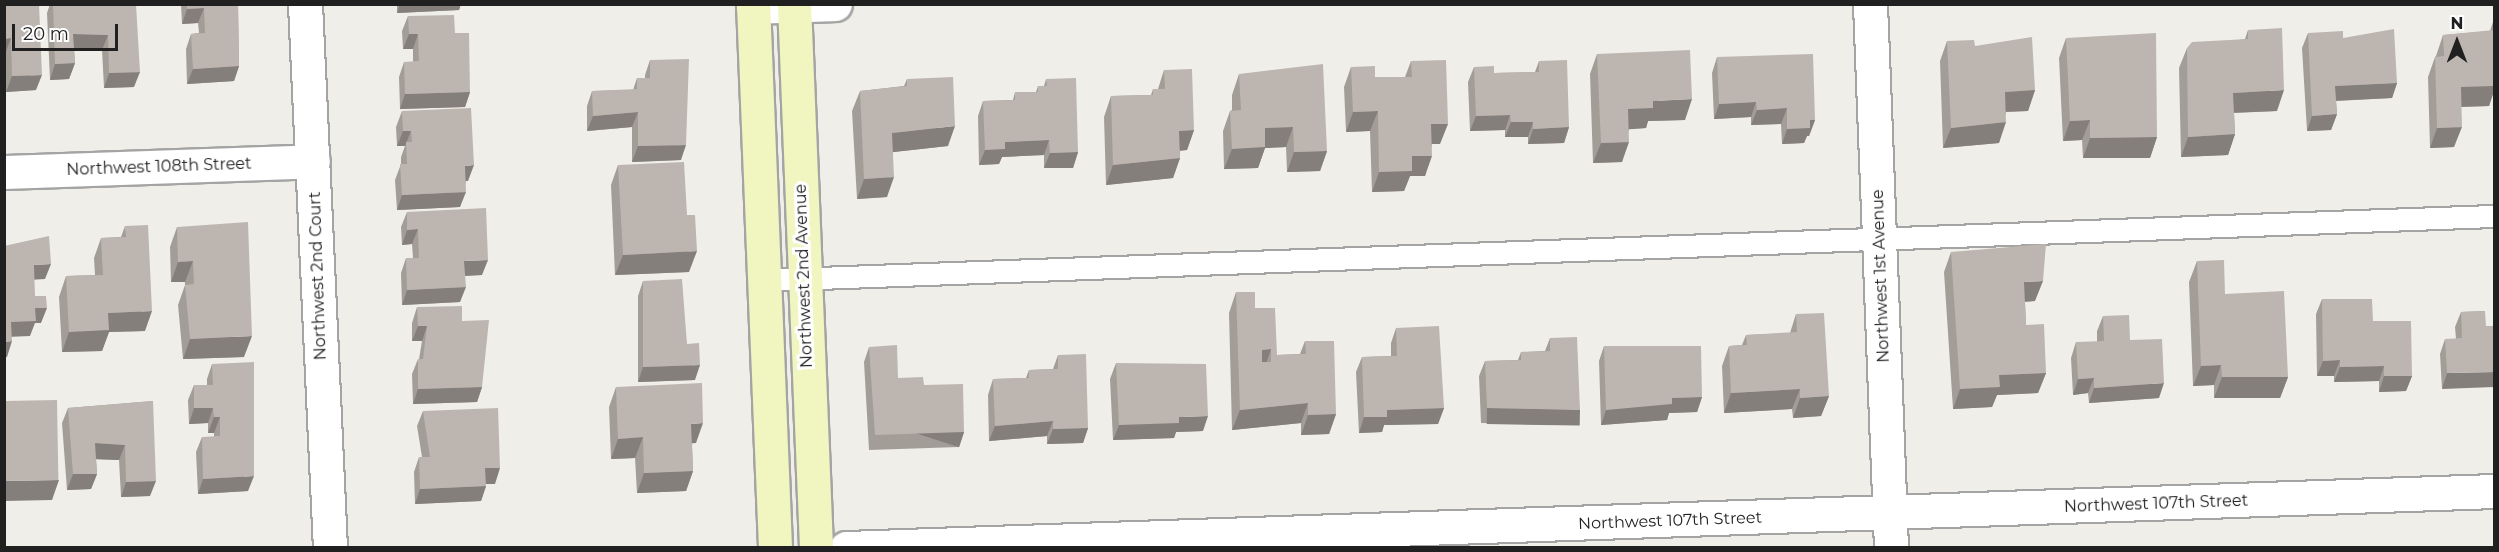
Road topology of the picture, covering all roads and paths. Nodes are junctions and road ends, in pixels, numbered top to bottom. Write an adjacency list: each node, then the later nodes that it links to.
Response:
1 (305, 4): 6 (street, Northwest 2nd Court)
2 (835, 4): 4 (street)
3 (1870, 4): 9 (street, Northwest 1st Avenue)
4 (794, 5): 5 (street); 10 (street, Northwest 2nd Avenue)
5 (753, 6): 11 (street)
6 (313, 161): 7 (street, Northwest 108th Street); 14 (street, Northwest 2nd Court)
7 (4, 172)
8 (2494, 216): 9 (lane)
9 (1880, 239): 10 (lane); 13 (street, Northwest 1st Avenue)
10 (803, 278): 11 (lane); 16 (street, Northwest 2nd Avenue)
11 (764, 280): 15 (street)
12 (2494, 491): 13 (street, Northwest 107th Street)
13 (1890, 514): 17 (street, Northwest 107th Street); 18 (street, Northwest 1st Avenue)
14 (330, 548)
15 (775, 548)
16 (816, 548)
17 (846, 548)
18 (1891, 548)

